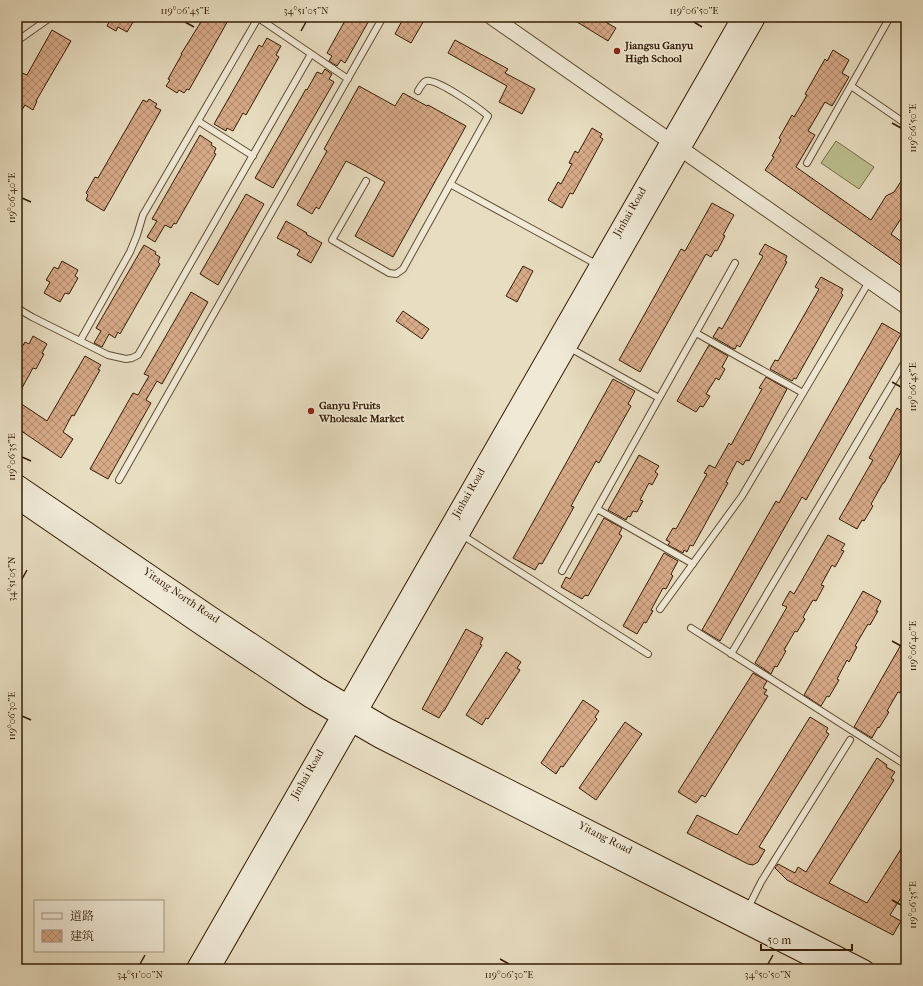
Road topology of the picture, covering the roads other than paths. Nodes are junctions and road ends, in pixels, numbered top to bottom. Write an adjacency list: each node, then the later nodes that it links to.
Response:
1 (51, 17): 8 (lane)
2 (258, 17): 9 (lane); 13 (lane)
3 (383, 17): 10 (lane)
4 (492, 17): 15 (street)
5 (741, 17): 15 (main road, Jinhai Road)
6 (757, 17): 15 (main road, Jinhai Road)
7 (890, 17): 11 (lane)
8 (17, 41)
9 (311, 54): 10 (lane); 16 (lane)
10 (348, 79): 31 (lane)
11 (851, 86): 14 (lane); 17 (lane)
12 (418, 91): 19 (lane)
13 (198, 121): 16 (lane); 26 (lane)
14 (906, 124)
15 (676, 145): 21 (main road, Jinhai Road); 22 (street); 27 (main road, Jinhai Road)
16 (253, 156): 26 (lane)
17 (807, 164)
18 (366, 181): 19 (lane)
19 (450, 184): 21 (lane)
20 (735, 263): 25 (lane)
21 (598, 266): 42 (main road, Jinhai Road)
22 (870, 280): 23 (street); 29 (lane)
23 (903, 302)
24 (17, 308): 26 (lane)
25 (696, 333): 29 (lane); 30 (lane)
26 (80, 341)
27 (568, 347): 30 (lane); 35 (main road, Jinhai Road)
28 (906, 360): 41 (lane)
29 (803, 393): 36 (lane)
30 (659, 398): 34 (lane)
31 (119, 480)
32 (17, 483): 42 (main road, Yitang North Road)
33 (17, 500): 42 (main road, Yitang North Road)
34 (597, 509): 36 (lane); 37 (lane)
35 (460, 534): 40 (lane); 42 (main road, Jinhai Road)
36 (693, 564): 38 (lane)
37 (562, 571)
38 (660, 609)
39 (690, 628): 41 (lane)
40 (648, 654)
41 (731, 654): 44 (lane)
42 (350, 713): 45 (main road, Yitang Road); 46 (main road, Jinhai Road); 47 (main road, Jinhai Road); 48 (main road, Yitang Road)
43 (850, 740): 45 (lane)
44 (906, 764)
45 (748, 910): 49 (main road, Yitang Road)
46 (195, 969)
47 (211, 969)
48 (833, 969)
49 (865, 969)

